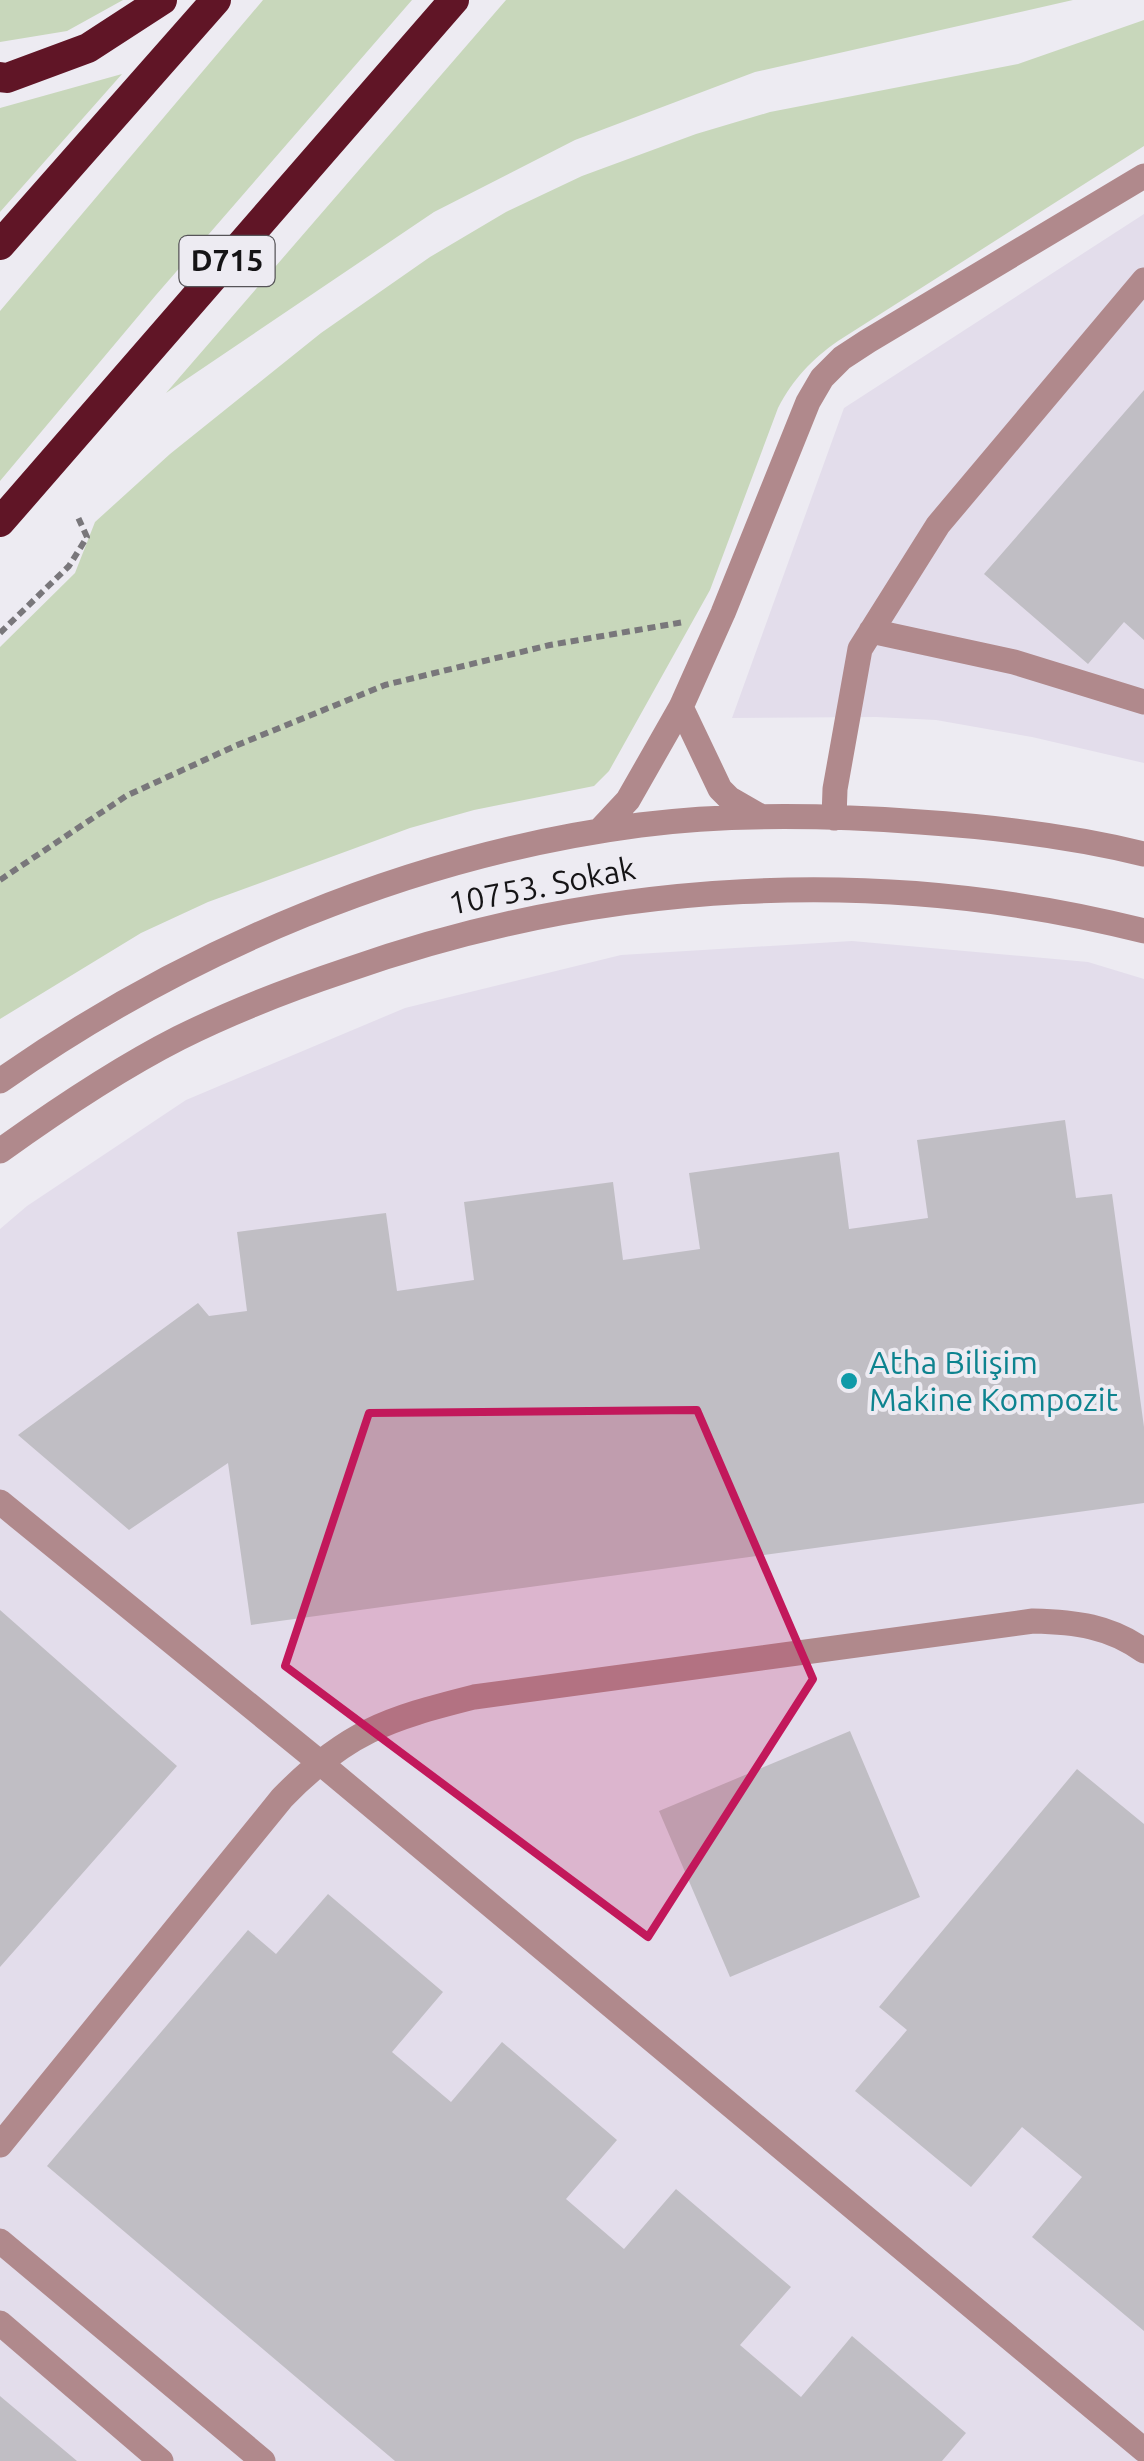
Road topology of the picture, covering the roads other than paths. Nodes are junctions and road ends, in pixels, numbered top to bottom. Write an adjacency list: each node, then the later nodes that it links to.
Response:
1 (162, 0): 4 (highway)
2 (216, 0): 6 (highway)
3 (454, 0): 8 (highway, D715)
4 (0, 77)
5 (1144, 176): 11 (street)
6 (0, 246)
7 (1144, 280): 9 (street)
8 (0, 522)
9 (872, 631): 10 (street); 13 (street)
10 (1144, 702)
11 (681, 707): 12 (street); 14 (street)
12 (764, 818): 13 (street, 10753. Sokak); 14 (street, 10753. Sokak)
13 (834, 818): 15 (street, 10753. Sokak)
14 (599, 831): 17 (street, 10753. Sokak)
15 (1144, 854)
16 (1144, 930): 18 (street, 10753. Sokak)
17 (0, 1082)
18 (0, 1151)
19 (0, 1502): 21 (street)
20 (1144, 1651): 21 (street)
21 (318, 1762): 22 (street); 25 (street)
22 (0, 2145)
23 (0, 2241): 27 (street)
24 (0, 2323): 26 (street)
25 (1144, 2450)
26 (161, 2461)
27 (263, 2461)

